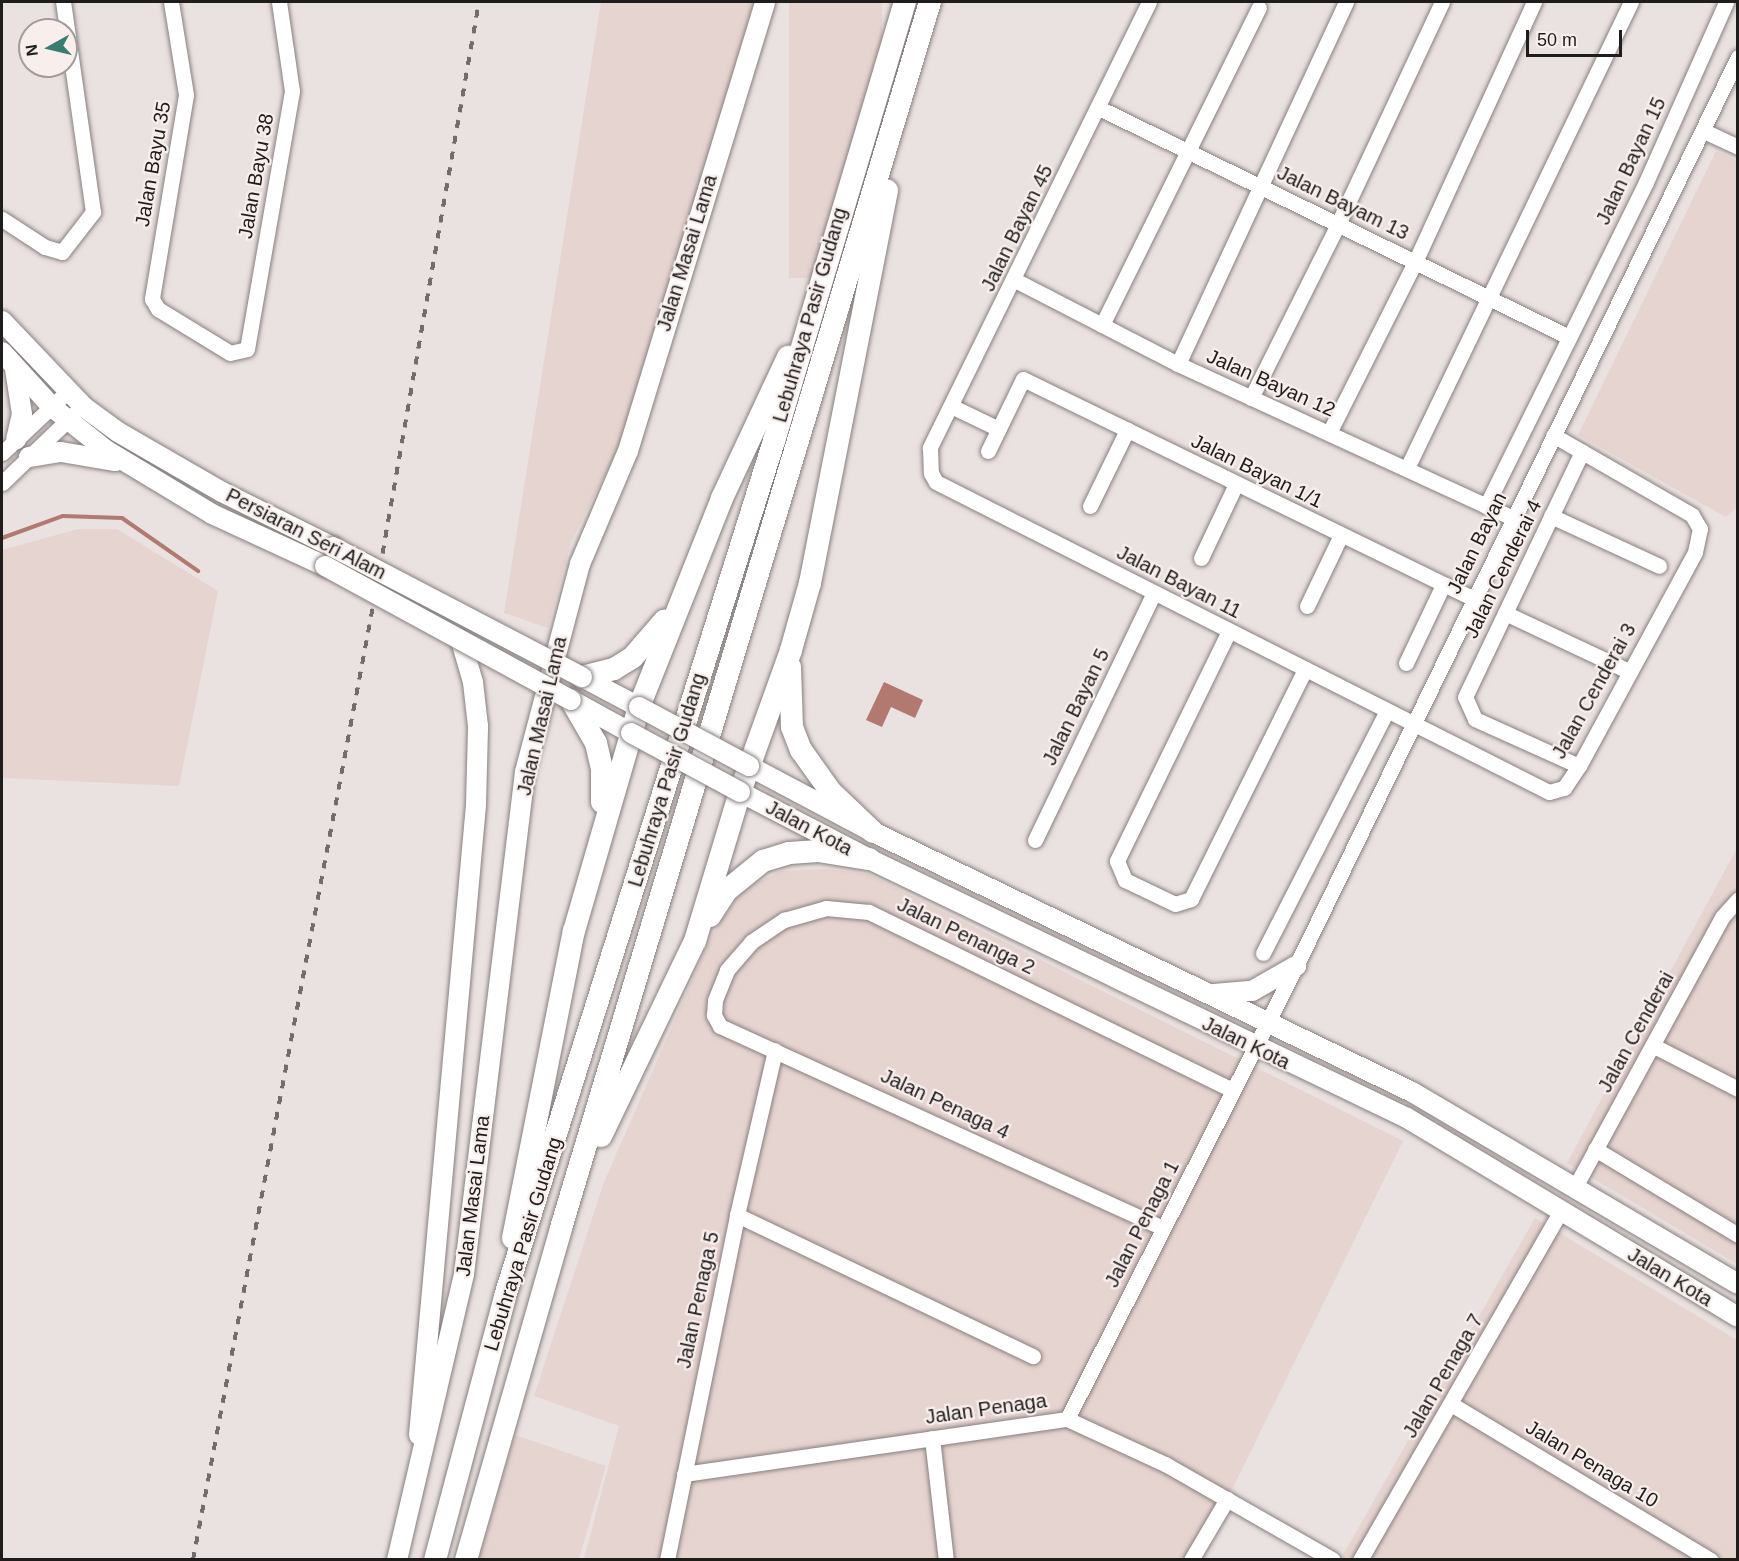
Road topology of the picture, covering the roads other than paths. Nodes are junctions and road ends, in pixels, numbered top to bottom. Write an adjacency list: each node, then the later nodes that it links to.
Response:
1 (63, 2): 21 (street)
2 (171, 2): 30 (street, Jalan Bayu 35)
3 (279, 2): 30 (street, Jalan Bayu 38)
4 (765, 2): 106 (main road, Jalan Masai Lama)
5 (905, 2): 27 (highway, Lebuhraya Pasir Gudang)
6 (930, 2): 16 (highway, Lebuhraya Pasir Gudang)
7 (1149, 2): 15 (street, Jalan Bayan 45)
8 (1346, 2): 20 (street)
9 (1442, 2): 22 (street)
10 (1534, 2): 23 (street)
11 (1631, 2): 25 (street)
12 (1726, 2): 29 (street, Jalan Bayan 15)
13 (1258, 9): 19 (street)
14 (1737, 57): 17 (street, Jalan Bayan)
15 (1099, 108): 19 (street, Jalan Bayam 13); 24 (street, Jalan Bayan 45)
16 (897, 115): 66 (highway); 99 (highway, Lebuhraya Pasir Gudang)
17 (1704, 131): 18 (street); 41 (street, Jalan Bayan)
18 (1737, 145)
19 (1187, 151): 20 (street, Jalan Bayam 13); 28 (street)
20 (1261, 187): 22 (street, Jalan Bayam 13); 32 (street)
21 (2, 219)
22 (1338, 224): 23 (street, Jalan Bayam 13); 34 (street)
23 (1415, 262): 25 (street, Jalan Bayam 13); 40 (street)
24 (1015, 280): 28 (street, Jalan Bayan 12); 35 (street, Jalan Bayan 45)
25 (1490, 298): 29 (street, Jalan Bayam 13); 47 (street)
26 (2, 321): 33 (main road, Persiaran Seri Alam)
27 (806, 322): 60 (highway); 103 (highway, Lebuhraya Pasir Gudang)
28 (1102, 325): 32 (street, Jalan Bayan 12)
29 (1569, 337): 52 (street, Jalan Bayan 15)
30 (240, 352)
31 (8, 359): 36 (main road, Persiaran Seri Alam); 42 (main road)
32 (1178, 364): 34 (street, Jalan Bayan 12)
33 (68, 391): 36 (street); 37 (main road, Persiaran Seri Alam)
34 (1251, 398): 40 (street, Jalan Bayan 12)
35 (951, 406): 38 (street); 48 (street, Jalan Bayan 45)
36 (52, 407): 37 (main road, Persiaran Seri Alam); 42 (street)
37 (76, 413): 45 (street); 46 (main road, Persiaran Seri Alam); 70 (main road, Persiaran Seri Alam, bridge)
38 (999, 429): 39 (street, Jalan Bayan 1/1); 43 (street)
39 (1127, 430): 50 (street, Jalan Bayan 1/1); 51 (street)
40 (1329, 433): 47 (street, Jalan Bayan 12)
41 (1553, 435): 44 (street); 54 (street, Jalan Bayan)
42 (9, 446)
43 (988, 451)
44 (1582, 452): 53 (street, Jalan Cenderai 4); 69 (street, Jalan Cenderai 3)
45 (29, 457): 46 (main road); 49 (street)
46 (132, 466): 65 (main road, Persiaran Seri Alam, bridge)
47 (1407, 468): 52 (street, Jalan Bayan 12)
48 (931, 473): 59 (street, Jalan Bayan 11)
49 (2, 483)
50 (1236, 484): 55 (street, Jalan Bayan 1/1); 56 (street)
51 (1090, 506)
52 (1486, 506): 54 (street, Jalan Bayan 12)
53 (1551, 516): 57 (street); 63 (street, Jalan Cenderai 4)
54 (1513, 518): 61 (street, Jalan Bayan)
55 (1341, 535): 58 (street, Jalan Bayan 1/1); 62 (street)
56 (1201, 558)
57 (1659, 567)
58 (1443, 585): 61 (street, Jalan Bayan 1/1); 67 (street)
59 (1154, 593): 64 (street, Jalan Bayan 11); 81 (street, Jalan Bayan 5)
60 (681, 595): 70 (highway); 72 (highway)
61 (1474, 599): 74 (street, Jalan Bayan)
62 (1307, 606)
63 (1505, 613): 69 (street); 77 (street, Jalan Cenderai 4)
64 (1229, 631): 68 (street, Jalan Bayan 11); 68 (street)
65 (462, 641): 71 (main road, Persiaran Seri Alam, bridge); 105 (main road)
66 (791, 650): 76 (highway); 79 (highway)
67 (1406, 663)
68 (1305, 669): 73 (street, Jalan Bayan 11)
69 (1628, 671): 77 (street, Jalan Cenderai 3)
70 (582, 677): 72 (main road, Persiaran Seri Alam)
71 (571, 700): 75 (main road, Persiaran Seri Alam); 80 (highway)
72 (639, 707): 75 (highway); 76 (main road, Jalan Kota, bridge)
73 (1387, 711): 74 (street, Jalan Bayan 11); 85 (street)
74 (1413, 723): 77 (street, Jalan Cenderai 3); 86 (street, Jalan Bayan)
75 (632, 733): 78 (main road, Jalan Kota, bridge); 80 (highway)
76 (749, 766): 78 (highway); 79 (main road, Jalan Kota)
77 (1579, 766)
78 (740, 792): 82 (main road, Jalan Kota); 84 (highway)
79 (873, 832): 87 (main road, Jalan Kota)
80 (600, 833): 103 (highway)
81 (1035, 840)
82 (869, 859): 84 (highway); 91 (main road, Jalan Kota)
83 (1737, 899): 90 (street, Jalan Cenderai)
84 (695, 941): 99 (highway)
85 (1263, 953)
86 (1296, 966): 87 (main road); 89 (street, Jalan Bayan)
87 (1208, 994): 89 (main road, Jalan Kota)
88 (714, 1014): 92 (street, Jalan Penaga 4); 94 (street, Jalan Penanga 2)
89 (1267, 1023): 91 (street, Jalan Bayan); 96 (main road, Jalan Kota)
90 (1654, 1046): 93 (street); 95 (street, Jalan Cenderai)
91 (1254, 1048): 94 (street, Jalan Penaga 1); 97 (main road, Jalan Kota)
92 (776, 1050): 98 (street, Jalan Penaga 5); 100 (street, Jalan Penaga 4)
93 (1737, 1089)
94 (1233, 1090): 100 (street, Jalan Penaga 1)
95 (1595, 1149): 96 (street, Jalan Cenderai); 101 (street)
96 (1575, 1187): 102 (main road, Jalan Kota)
97 (1560, 1212): 104 (main road, Jalan Kota); 108 (street, Jalan Penaga 7)
98 (737, 1215): 107 (street); 111 (street, Jalan Penaga 5)
99 (561, 1228): 116 (highway, Lebuhraya Pasir Gudang)
100 (1164, 1228): 109 (street, Jalan Penaga 1)
101 (1737, 1235)
102 (1737, 1284)
103 (505, 1296): 115 (highway, Lebuhraya Pasir Gudang)
104 (1737, 1317)
105 (426, 1328): 106 (main road); 112 (main road)
106 (451, 1335): 112 (main road, Jalan Masai Lama)
107 (1033, 1356)
108 (1451, 1404): 121 (street, Jalan Penaga 7); 122 (street, Jalan Penaga 10)
109 (1067, 1419): 110 (street, Jalan Penaga); 113 (street, Jalan Penaga)
110 (932, 1438): 111 (street, Jalan Penaga); 118 (street)
111 (684, 1474): 117 (street, Jalan Penaga 5)
112 (418, 1477): 114 (main road, Jalan Masai Lama)
113 (1227, 1499): 119 (street); 120 (street, Jalan Penaga)
114 (397, 1560)
115 (435, 1560)
116 (466, 1560)
117 (667, 1560)
118 (946, 1560)
119 (1191, 1560)
120 (1333, 1560)
121 (1360, 1560)
122 (1711, 1560)

